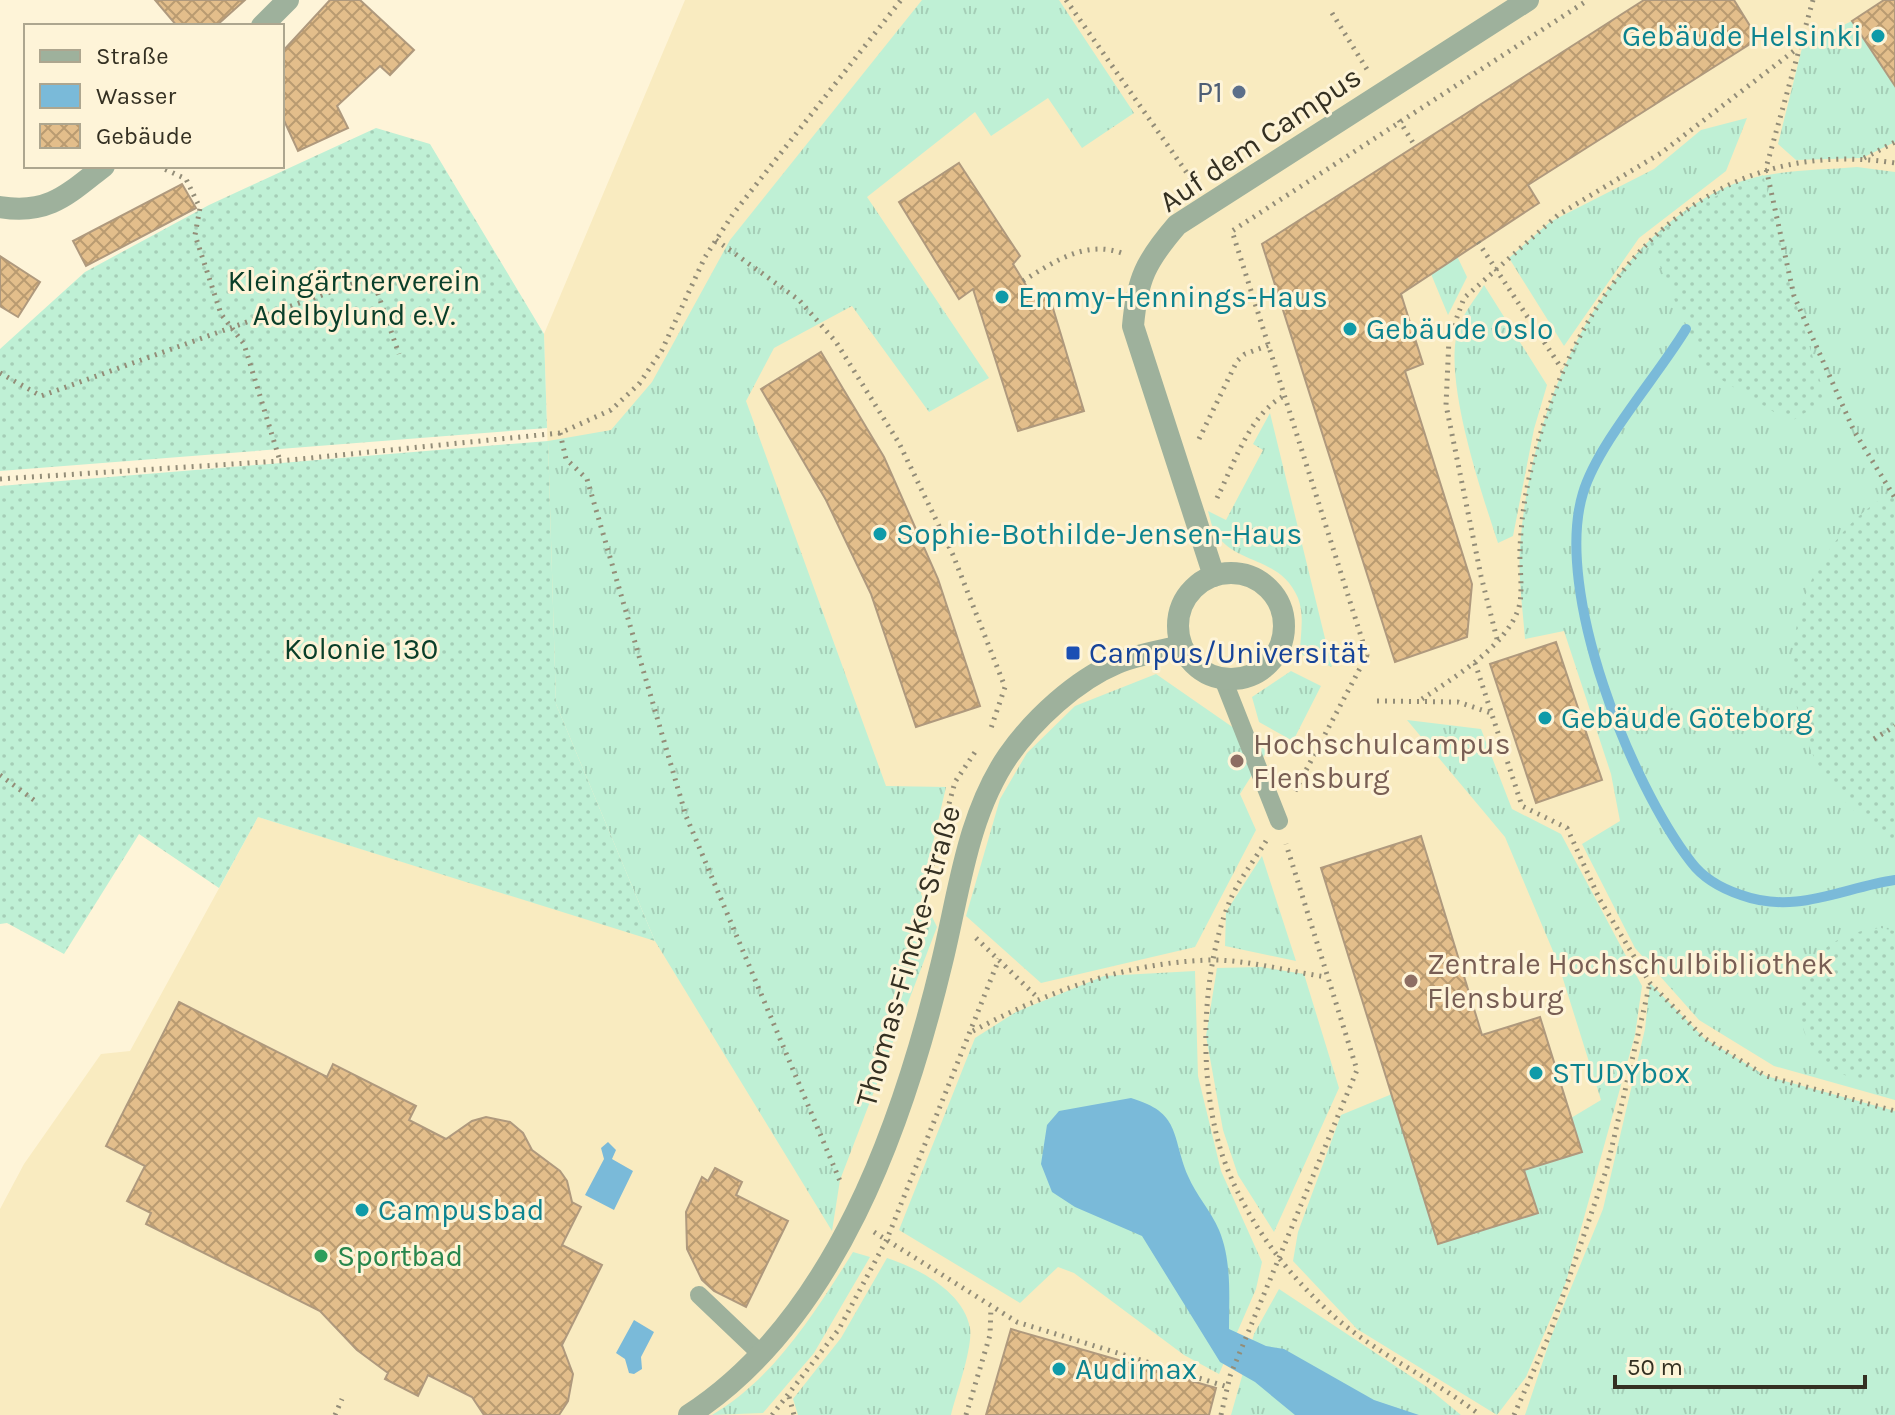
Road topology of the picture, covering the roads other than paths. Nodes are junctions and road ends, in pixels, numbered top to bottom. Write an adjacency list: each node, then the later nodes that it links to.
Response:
1 (288, 0): 3 (street)
2 (1528, 0): 6 (street, Auf dem Campus)
3 (264, 24)
4 (101, 168): 5 (street)
5 (0, 207)
6 (1214, 576): 7 (street); 8 (street)
7 (1181, 646): 8 (street); 11 (street, Thomas-Fincke-Straße)
8 (1223, 679): 9 (lane)
9 (1279, 821)
10 (699, 1295): 11 (lane)
11 (762, 1355): 12 (street, Thomas-Fincke-Straße)
12 (689, 1415)

